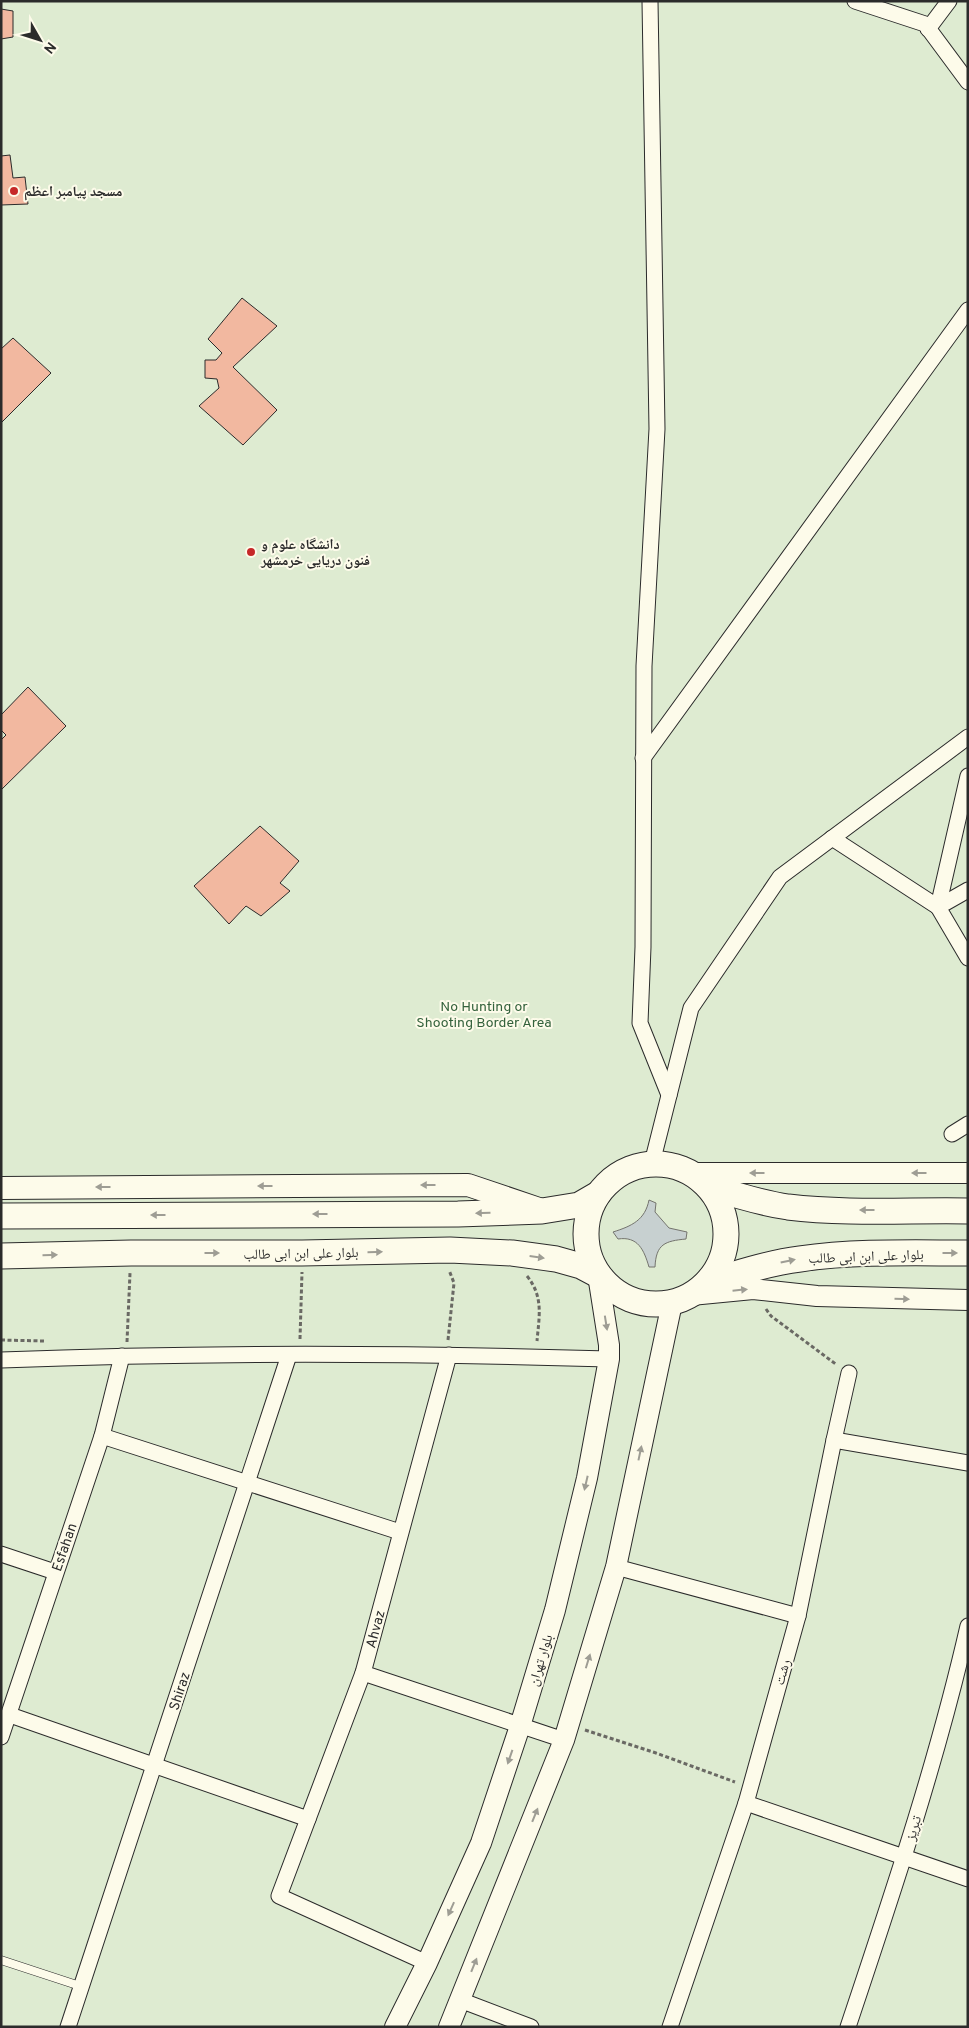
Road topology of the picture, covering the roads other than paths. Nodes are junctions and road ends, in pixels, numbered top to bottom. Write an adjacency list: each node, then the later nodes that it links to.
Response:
1 (650, 1): 8 (street)
2 (855, 1): 4 (street)
3 (949, 1): 4 (street)
4 (928, 29): 5 (street)
5 (968, 82)
6 (968, 310): 8 (street)
7 (968, 737): 10 (street)
8 (643, 758): 14 (street)
9 (968, 776): 12 (street)
10 (832, 838): 12 (street); 14 (street)
11 (968, 890): 12 (street)
12 (938, 907): 13 (street)
13 (968, 958)
14 (669, 1095): 17 (street)
15 (968, 1124): 16 (street)
16 (968, 1134)
17 (652, 1163): 19 (main road); 21 (main road)
18 (968, 1173): 19 (street, one-way to 19)
19 (702, 1180): 23 (main road, one-way to 19); 28 (main road)
20 (1, 1188): 22 (main road, one-way to 20)
21 (598, 1194): 22 (main road); 27 (main road)
22 (542, 1211): 24 (main road, one-way to 24)
23 (968, 1211)
24 (1, 1216)
25 (968, 1253): 28 (main road, بلوار علی ابن ابی طالب, one-way to 25)
26 (1, 1256): 27 (main road, بلوار علی ابن ابی طالب, one-way to 27)
27 (598, 1275): 28 (main road); 33 (street, بلوار تهران, one-way to 33)
28 (690, 1294): 29 (street, one-way to 29); 42 (street, one-way to 28)
29 (968, 1300)
30 (448, 1348): 32 (street); 33 (street); 40 (street, Ahvaz)
31 (124, 1349): 32 (street); 34 (street); 36 (street, Esfahan)
32 (289, 1355): 39 (street, Shiraz)
33 (610, 1359): 48 (street, بلوار تهران, one-way to 48)
34 (1, 1360)
35 (849, 1373): 37 (street, رشت)
36 (102, 1436): 39 (street); 43 (street, Esfahan)
37 (834, 1440): 38 (street); 44 (street, رشت)
38 (968, 1464)
39 (247, 1484): 40 (street); 51 (street, Shiraz)
40 (400, 1532): 46 (street, Ahvaz)
41 (1, 1554): 43 (street)
42 (616, 1567): 44 (street); 49 (street, one-way to 42)
43 (55, 1572): 47 (street, Esfahan)
44 (798, 1616): 52 (street, رشت)
45 (968, 1626): 54 (street, تبریز)
46 (363, 1673): 48 (street); 53 (street, Ahvaz)
47 (10, 1715): 50 (street, Esfahan); 51 (street)
48 (520, 1726): 49 (street); 57 (street, بلوار تهران, one-way to 57)
49 (566, 1732): 59 (street, one-way to 49)
50 (1, 1737)
51 (155, 1765): 53 (street); 58 (street, Shiraz)
52 (748, 1795): 54 (street); 64 (street, رشت)
53 (308, 1819): 57 (street, Ahvaz)
54 (904, 1857): 55 (street); 65 (street, تبریز)
55 (968, 1880)
56 (1, 1960): 58 (lane)
57 (427, 1963): 61 (street, بلوار تهران)
58 (80, 1986): 60 (street, Shiraz)
59 (460, 2000): 62 (street); 63 (street)
60 (68, 2027)
61 (395, 2027)
62 (449, 2027)
63 (531, 2027)
64 (670, 2027)
65 (848, 2027)

